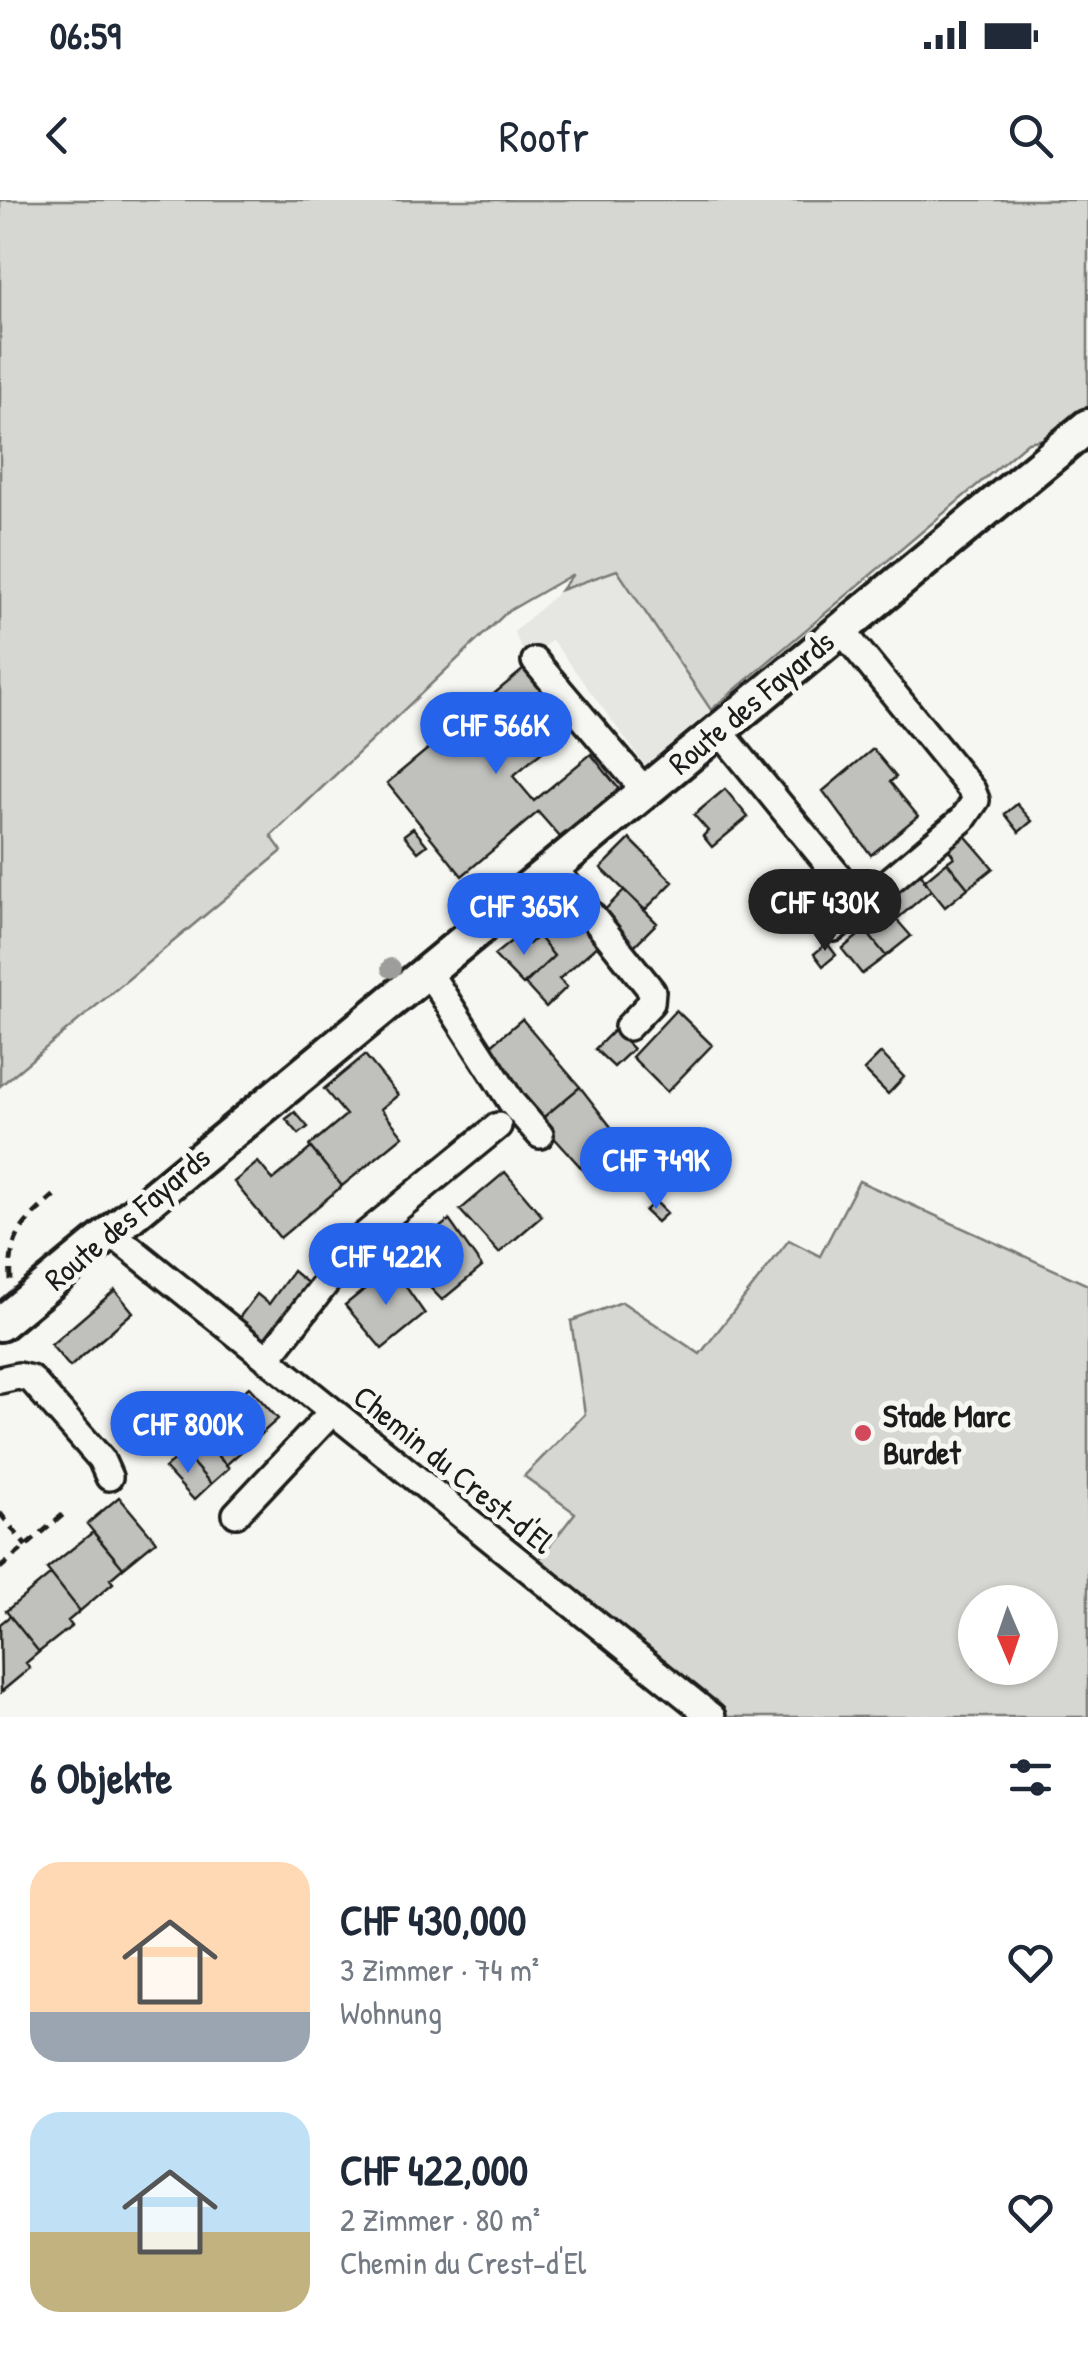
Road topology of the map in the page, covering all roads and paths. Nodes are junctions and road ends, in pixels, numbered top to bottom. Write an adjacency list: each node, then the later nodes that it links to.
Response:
1 (1088, 426): 2 (main road, Route des Fayards)
2 (840, 628): 4 (main road, Route des Fayards); 8 (street)
3 (535, 661): 5 (street)
4 (718, 728): 5 (main road, Route des Fayards); 7 (street)
5 (644, 790): 6 (main road, Route des Fayards)
6 (552, 866): 9 (main road, Route des Fayards); 10 (street)
7 (839, 876)
8 (834, 928)
9 (427, 970): 12 (street); 14 (main road, Route des Fayards)
10 (628, 1027)
11 (498, 1126): 16 (street)
12 (540, 1135)
13 (60, 1190): 15 (path)
14 (110, 1232): 15 (main road, Route des Fayards); 16 (street, Chemin du Crest-d'El)
15 (7, 1318)
16 (267, 1359): 18 (street, Chemin du Crest-d'El)
17 (0, 1380): 19 (street)
18 (332, 1412): 22 (street); 25 (street, Chemin du Crest-d'El)
19 (109, 1477)
20 (0, 1513): 23 (path)
21 (65, 1513): 23 (path)
22 (236, 1514)
23 (26, 1546): 24 (path)
24 (0, 1568)
25 (712, 1717)

